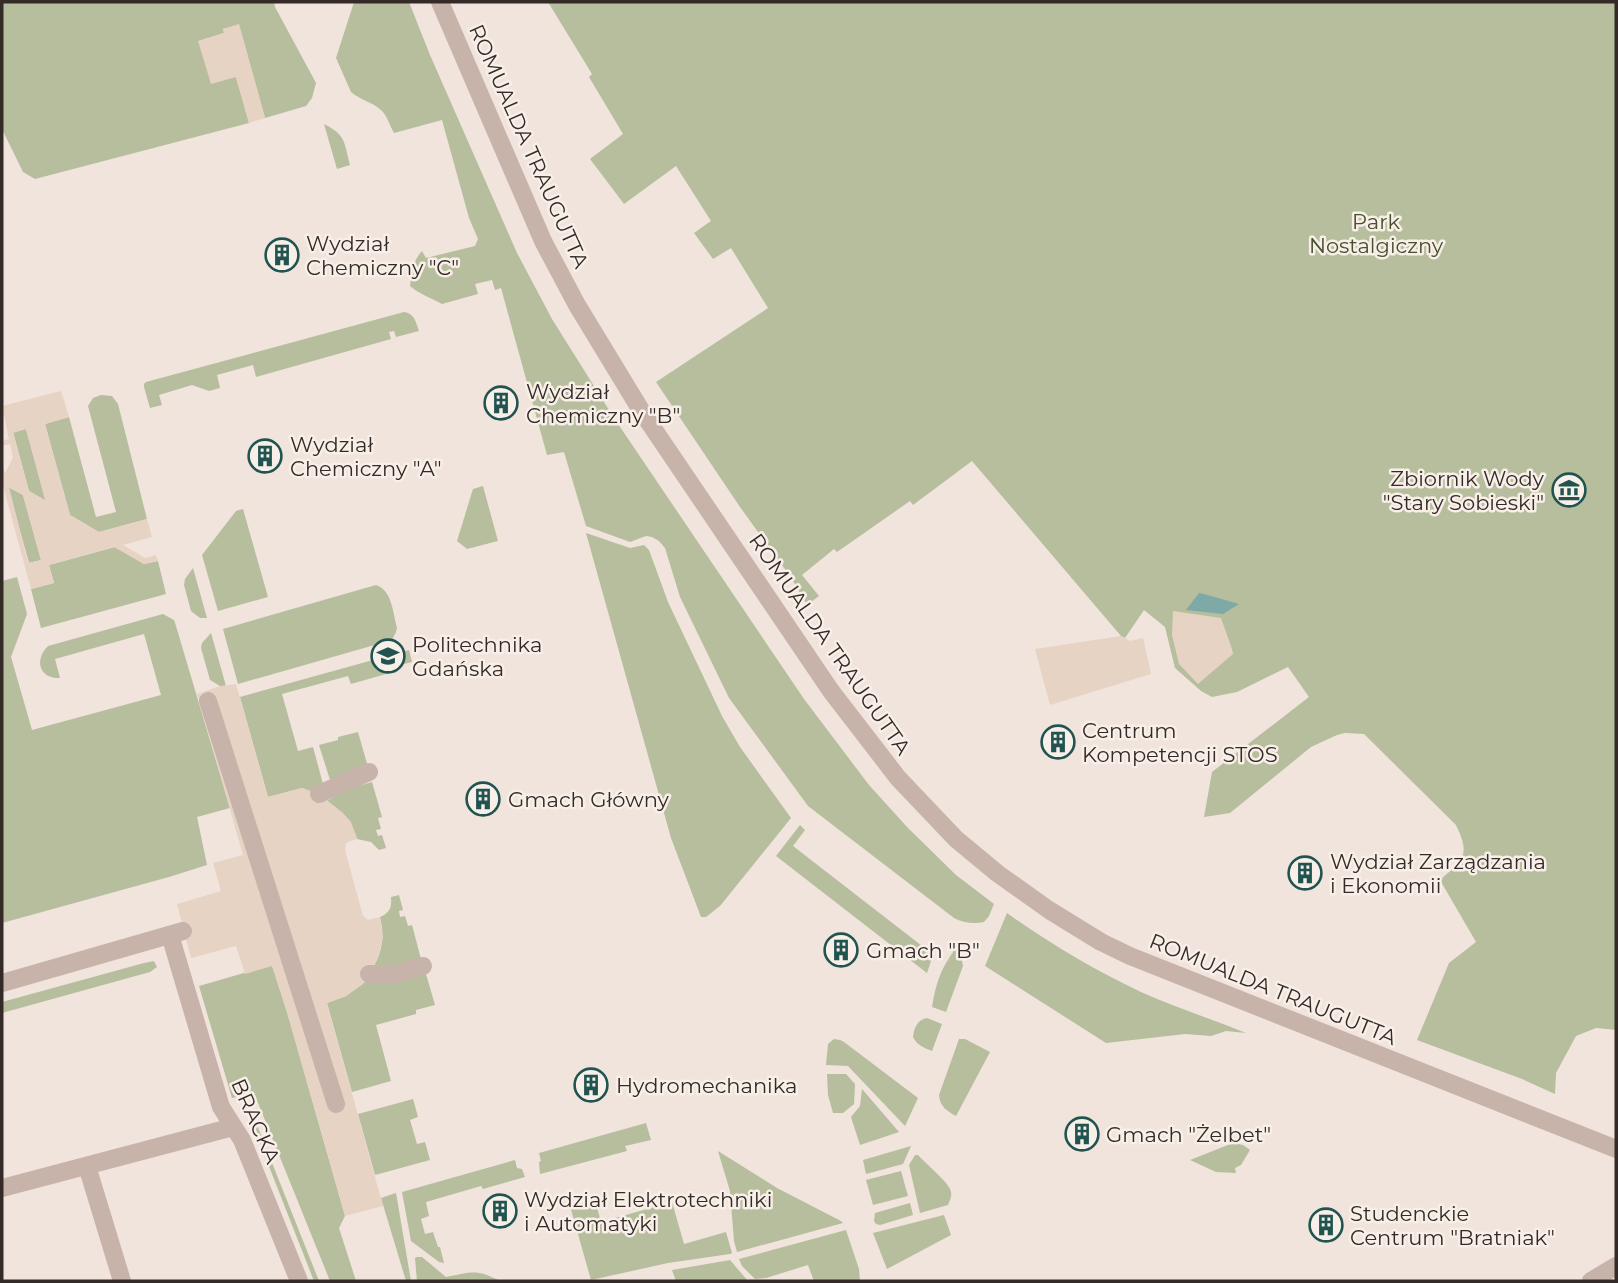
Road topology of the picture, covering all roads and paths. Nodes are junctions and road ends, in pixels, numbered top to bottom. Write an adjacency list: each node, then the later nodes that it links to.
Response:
1 (439, 2): 10 (street, ROMUALDA TRAUGUTTA)
2 (208, 701): 8 (street)
3 (369, 772): 4 (street)
4 (319, 794)
5 (423, 966): 6 (street)
6 (369, 974)
7 (2, 983): 9 (street, BRACKA)
8 (336, 1104)
9 (233, 1127): 11 (street); 15 (street, BRACKA)
10 (1616, 1149)
11 (87, 1166): 12 (street); 14 (street)
12 (2, 1188)
13 (1616, 1266): 16 (street)
14 (122, 1281)
15 (299, 1281)
16 (1591, 1281)

